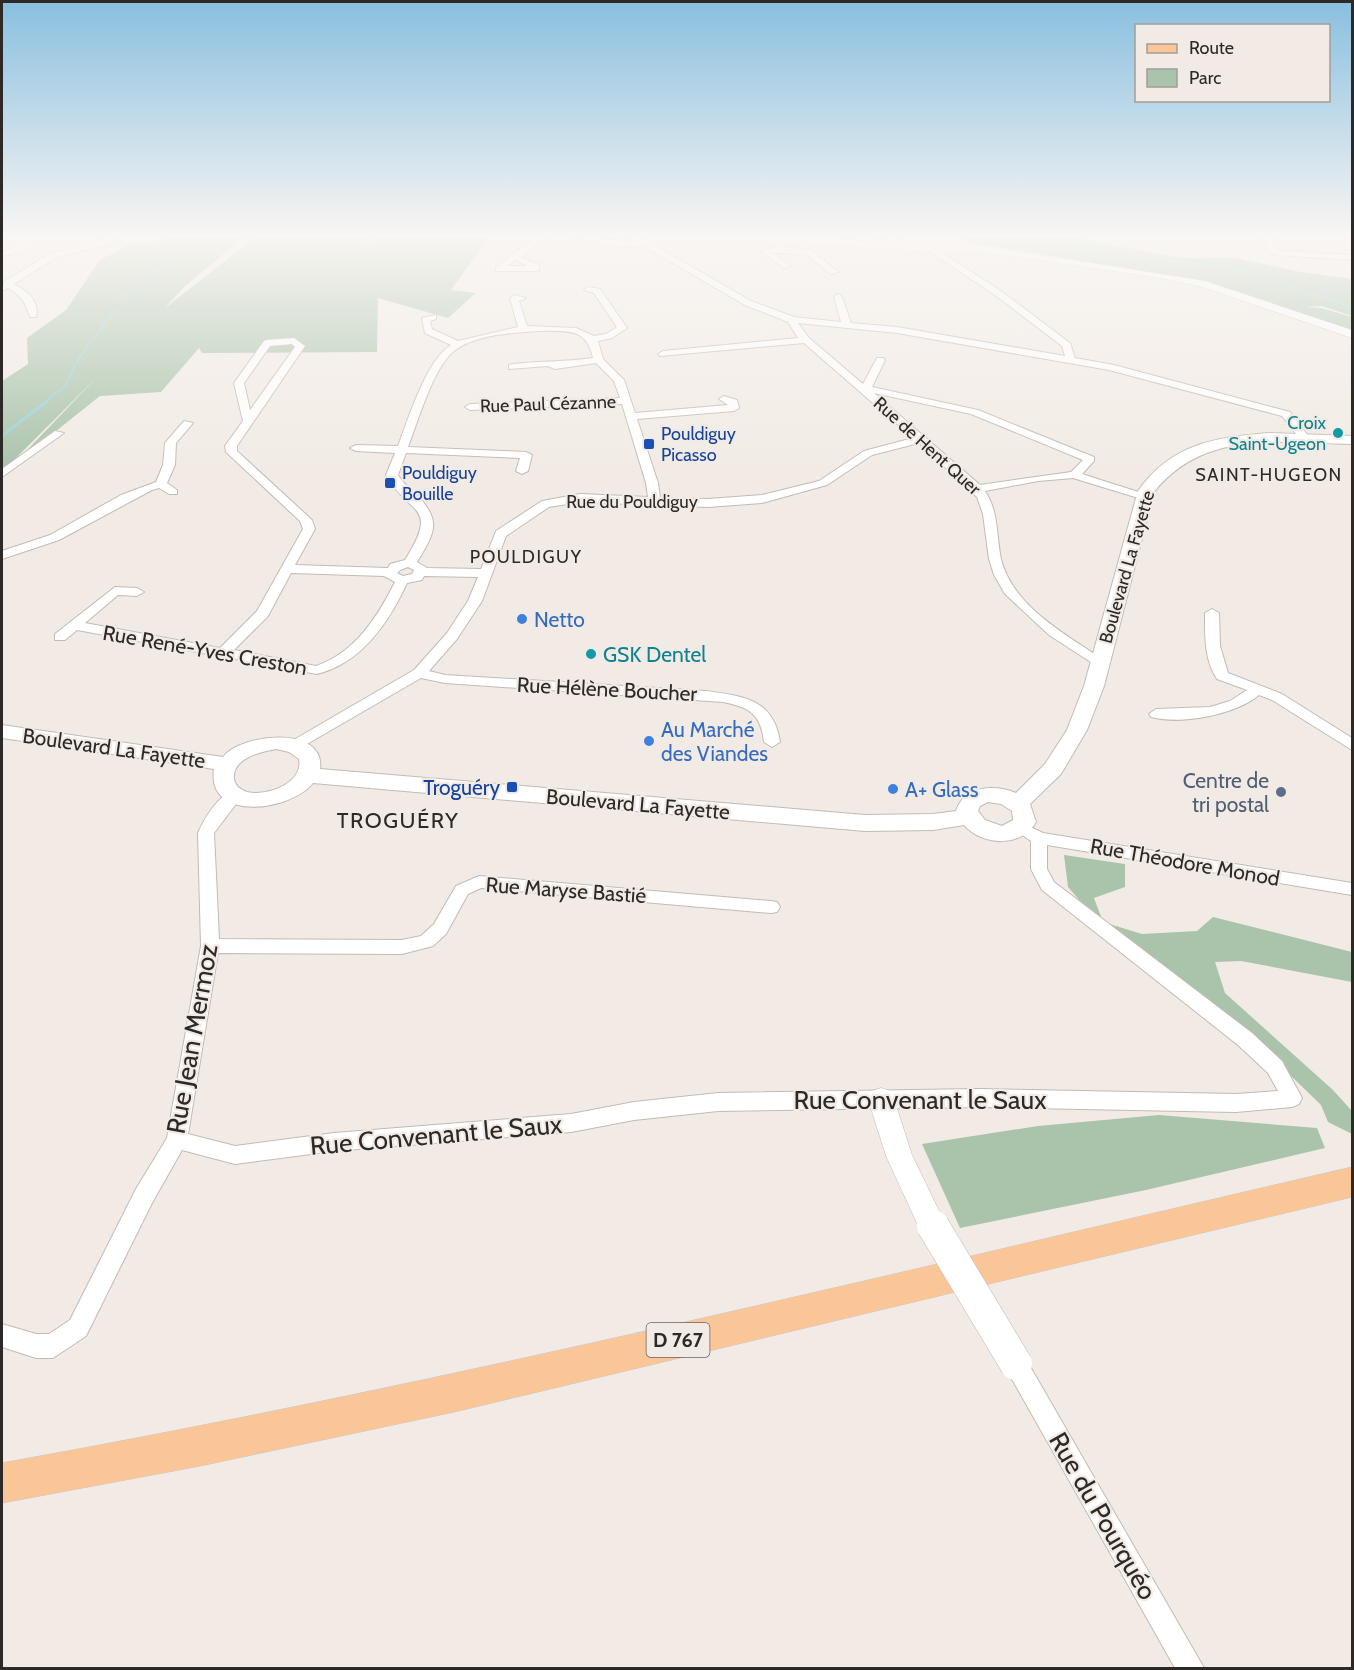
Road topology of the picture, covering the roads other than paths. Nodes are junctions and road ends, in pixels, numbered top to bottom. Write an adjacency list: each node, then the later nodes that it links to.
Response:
1 (519, 315): 10 (street)
2 (613, 315): 12 (street)
3 (780, 315): 8 (street)
4 (844, 315): 9 (street)
5 (1027, 315): 18 (street)
6 (1297, 315): 11 (street)
7 (434, 317): 14 (street)
8 (792, 320): 9 (street); 13 (street, Rue de Hent Quer)
9 (846, 323): 18 (street)
10 (523, 329): 12 (street); 14 (street)
11 (1353, 334)
12 (592, 339): 16 (street)
13 (806, 340): 15 (street); 20 (street, Rue de Hent Quer)
14 (458, 345): 32 (street)
15 (663, 354)
16 (598, 360): 19 (street); 22 (street)
17 (880, 360): 20 (street)
18 (1071, 360): 28 (street)
19 (513, 367)
20 (865, 391): 29 (street, Rue de Hent Quer); 35 (street)
21 (724, 399): 24 (street)
22 (626, 401): 23 (street, Rue Paul Cézanne); 24 (street)
23 (470, 407)
24 (631, 416): 40 (street)
25 (247, 420): 25 (street); 43 (street)
26 (188, 423): 36 (street)
27 (59, 433): 34 (street)
28 (1304, 437): 30 (main road, Boulevard La Fayette); 39 (main road, Boulevard La Fayette)
29 (922, 440): 37 (street, Rue de Hent Quer); 40 (street, Rue du Pouldiguy)
30 (1353, 440)
31 (356, 447): 32 (street)
32 (403, 449): 33 (street); 42 (street)
33 (522, 471)
34 (2, 474)
35 (1074, 475): 37 (street); 39 (street)
36 (161, 484): 38 (street); 41 (street)
37 (978, 489): 52 (street, Rue de Hent Quer)
38 (173, 492)
39 (1144, 496): 52 (main road, Boulevard La Fayette)
40 (654, 500): 45 (street, Rue du Pouldiguy)
41 (2, 555)
42 (410, 563): 44 (street); 46 (street)
43 (288, 568): 46 (street); 51 (street)
44 (422, 572): 45 (street); 46 (street)
45 (485, 573): 53 (street, Rue du Pouldiguy)
46 (396, 576): 51 (street, Rue René-Yves Creston)
47 (137, 592): 49 (street)
48 (1212, 613): 54 (street)
49 (74, 625): 50 (street); 51 (street, Rue René-Yves Creston)
50 (60, 637)
51 (223, 653)
52 (1100, 664): 63 (main road, Boulevard La Fayette)
53 (418, 673): 57 (street, Rue Hélène Boucher); 59 (street, Rue du Pouldiguy)
54 (1257, 689): 55 (street); 58 (street)
55 (1156, 714)
56 (2, 732): 60 (main road, Boulevard La Fayette)
57 (772, 742)
58 (1353, 745)
59 (295, 746): 60 (main road); 61 (main road)
60 (226, 764): 62 (main road)
61 (308, 775): 62 (main road); 64 (main road, Boulevard La Fayette)
62 (234, 796): 68 (street, Rue Jean Mermoz)
63 (1018, 803): 64 (main road); 65 (main road)
64 (969, 818): 65 (main road)
65 (1030, 833): 66 (street, Rue Théodore Monod); 69 (street, Rue Convenant le Saux)
66 (1353, 889)
67 (771, 907): 68 (street, Rue Maryse Bastié)
68 (210, 946): 70 (street, Rue Jean Mermoz)
69 (881, 1099): 70 (street, Rue Convenant le Saux); 73 (street, bridge)
70 (177, 1140): 72 (street, Rue Jean Mermoz)
71 (1353, 1182): 74 (main road, D 767)
72 (2, 1336)
73 (1016, 1364): 75 (street, Rue du Pourquéo)
74 (2, 1483)
75 (1190, 1668)

